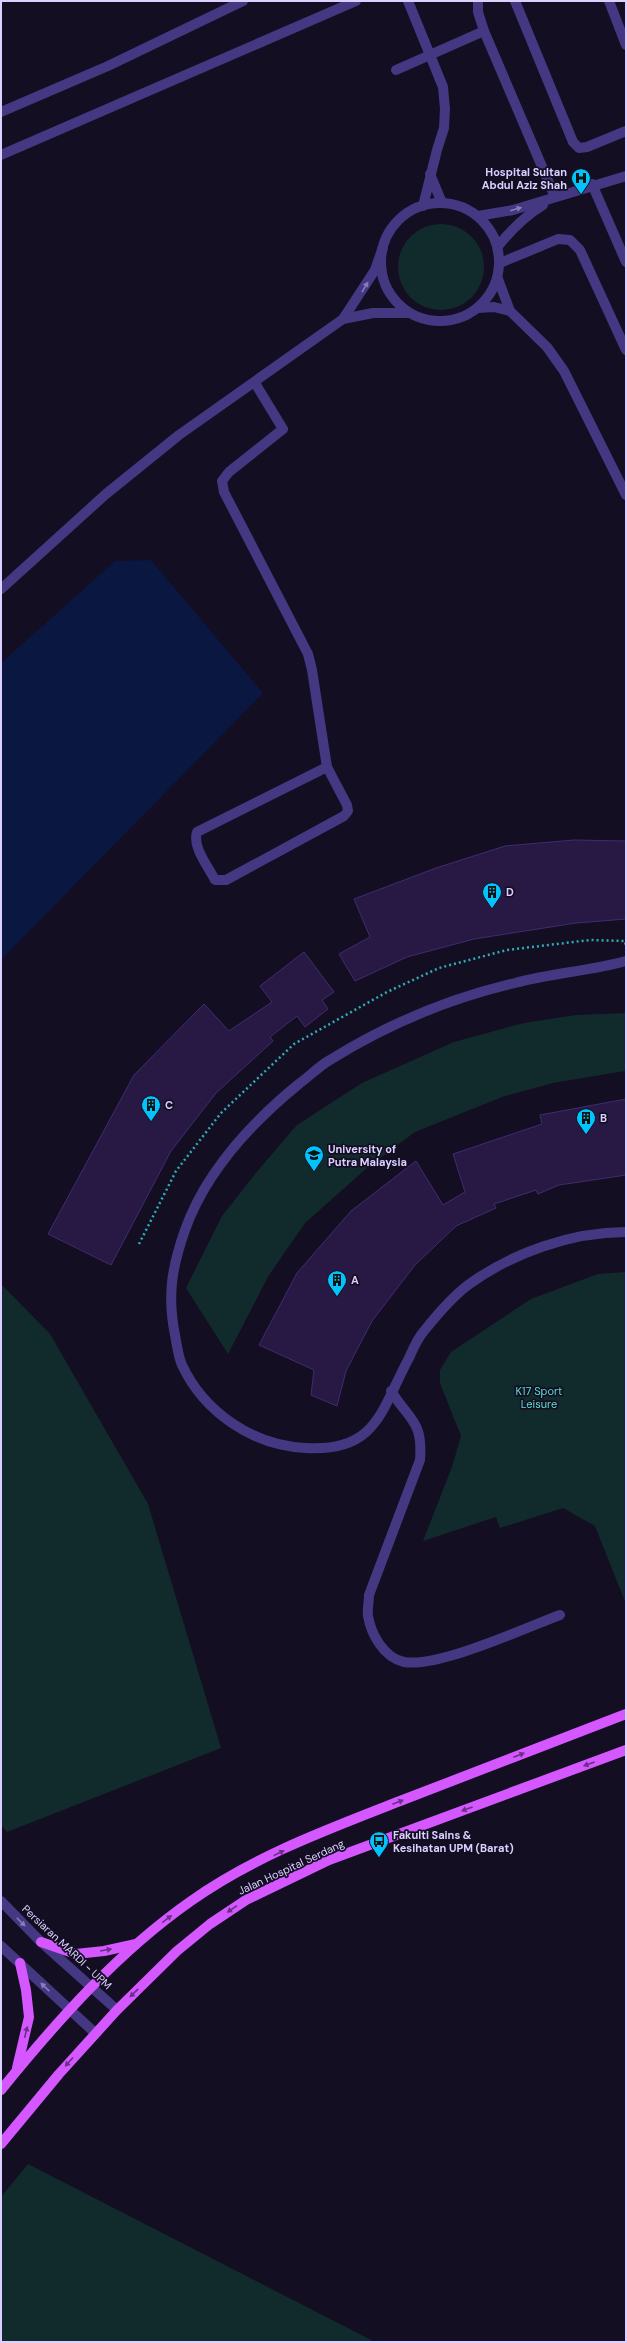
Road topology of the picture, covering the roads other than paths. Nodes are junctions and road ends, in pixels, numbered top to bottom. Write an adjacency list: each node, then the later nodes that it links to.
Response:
1 (243, 1): 11 (street)
2 (356, 1): 13 (street)
3 (408, 1): 9 (street)
4 (478, 1): 7 (street)
5 (515, 1): 12 (street)
6 (609, 1): 8 (street)
7 (484, 31): 9 (street); 17 (street)
8 (626, 46)
9 (430, 54): 10 (street); 14 (street)
10 (396, 70)
11 (1, 112)
12 (626, 131)
13 (1, 155)
14 (430, 174): 18 (street); 19 (street)
15 (626, 176): 16 (street)
16 (592, 184): 17 (street); 23 (street)
17 (555, 197): 20 (street, one-way to 17); 21 (street)
18 (442, 203): 19 (street); 20 (street)
19 (423, 206): 22 (street)
20 (478, 216): 21 (street)
21 (498, 246): 24 (street)
22 (383, 247): 28 (street); 29 (street, one-way to 22)
23 (626, 262)
24 (500, 263): 25 (street); 30 (street)
25 (498, 279): 26 (street); 27 (street)
26 (478, 308): 27 (street); 28 (street)
27 (510, 311): 32 (street)
28 (409, 313): 29 (street)
29 (343, 320): 31 (street)
30 (626, 350)
31 (255, 382): 33 (street); 34 (street)
32 (626, 496)
33 (1, 589)
34 (327, 767): 34 (street)
35 (626, 961): 37 (street)
36 (626, 1232): 37 (street)
37 (391, 1391): 38 (street)
38 (560, 1615)
39 (626, 1714): 43 (main road, Jalan Hospital Serdang, one-way to 39)
40 (626, 1750): 48 (main road, Jalan Hospital Serdang, one-way to 48)
41 (1, 1901): 42 (street, Persiaran MARDI - UPM, one-way to 42)
42 (42, 1942): 43 (main road, one-way to 43); 46 (street, Persiaran MARDI - UPM)
43 (137, 1944): 46 (main road, Jalan Hospital Serdang)
44 (1, 1946): 45 (street)
45 (20, 1964): 47 (street, one-way to 45); 50 (main road, one-way to 45)
46 (91, 1988): 47 (main road, Jalan Hospital Serdang); 48 (street, Persiaran MARDI - UPM)
47 (70, 2010): 49 (street); 50 (main road, Jalan Hospital Serdang)
48 (117, 2010): 49 (main road, Jalan Hospital Serdang)
49 (96, 2033): 52 (main road, Jalan Hospital Serdang, one-way to 52)
50 (17, 2070): 51 (main road, Jalan Hospital Serdang)
51 (1, 2090)
52 (1, 2144)

